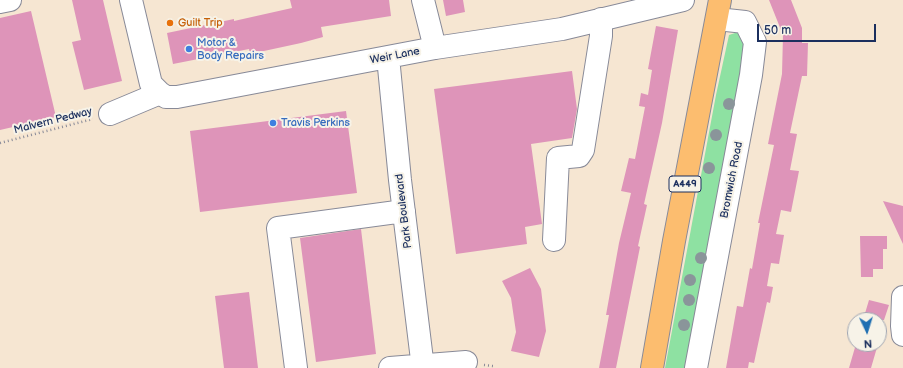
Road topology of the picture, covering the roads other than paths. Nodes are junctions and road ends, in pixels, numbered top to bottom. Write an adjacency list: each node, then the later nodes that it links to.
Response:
1 (10, 0): 5 (street)
2 (131, 0): 10 (street)
3 (424, 0): 8 (street)
4 (683, 0): 7 (street, Weir Lane)
5 (0, 2)
6 (718, 5): 20 (main road, Bromwich Road / A449); 21 (street, Bromwich Road)
7 (601, 19): 8 (street, Weir Lane); 13 (street)
8 (435, 48): 9 (street, Weir Lane)
9 (388, 57): 10 (street, Weir Lane); 12 (street, Park Boulevard)
10 (160, 93): 11 (street)
11 (110, 114)
12 (404, 211): 17 (street, Park Boulevard); 18 (street)
13 (554, 240)
14 (903, 297): 15 (street)
15 (903, 335)
16 (466, 362): 17 (street)
17 (423, 367): 19 (street)
18 (296, 368)
19 (390, 368)
20 (652, 368)
21 (696, 368)

